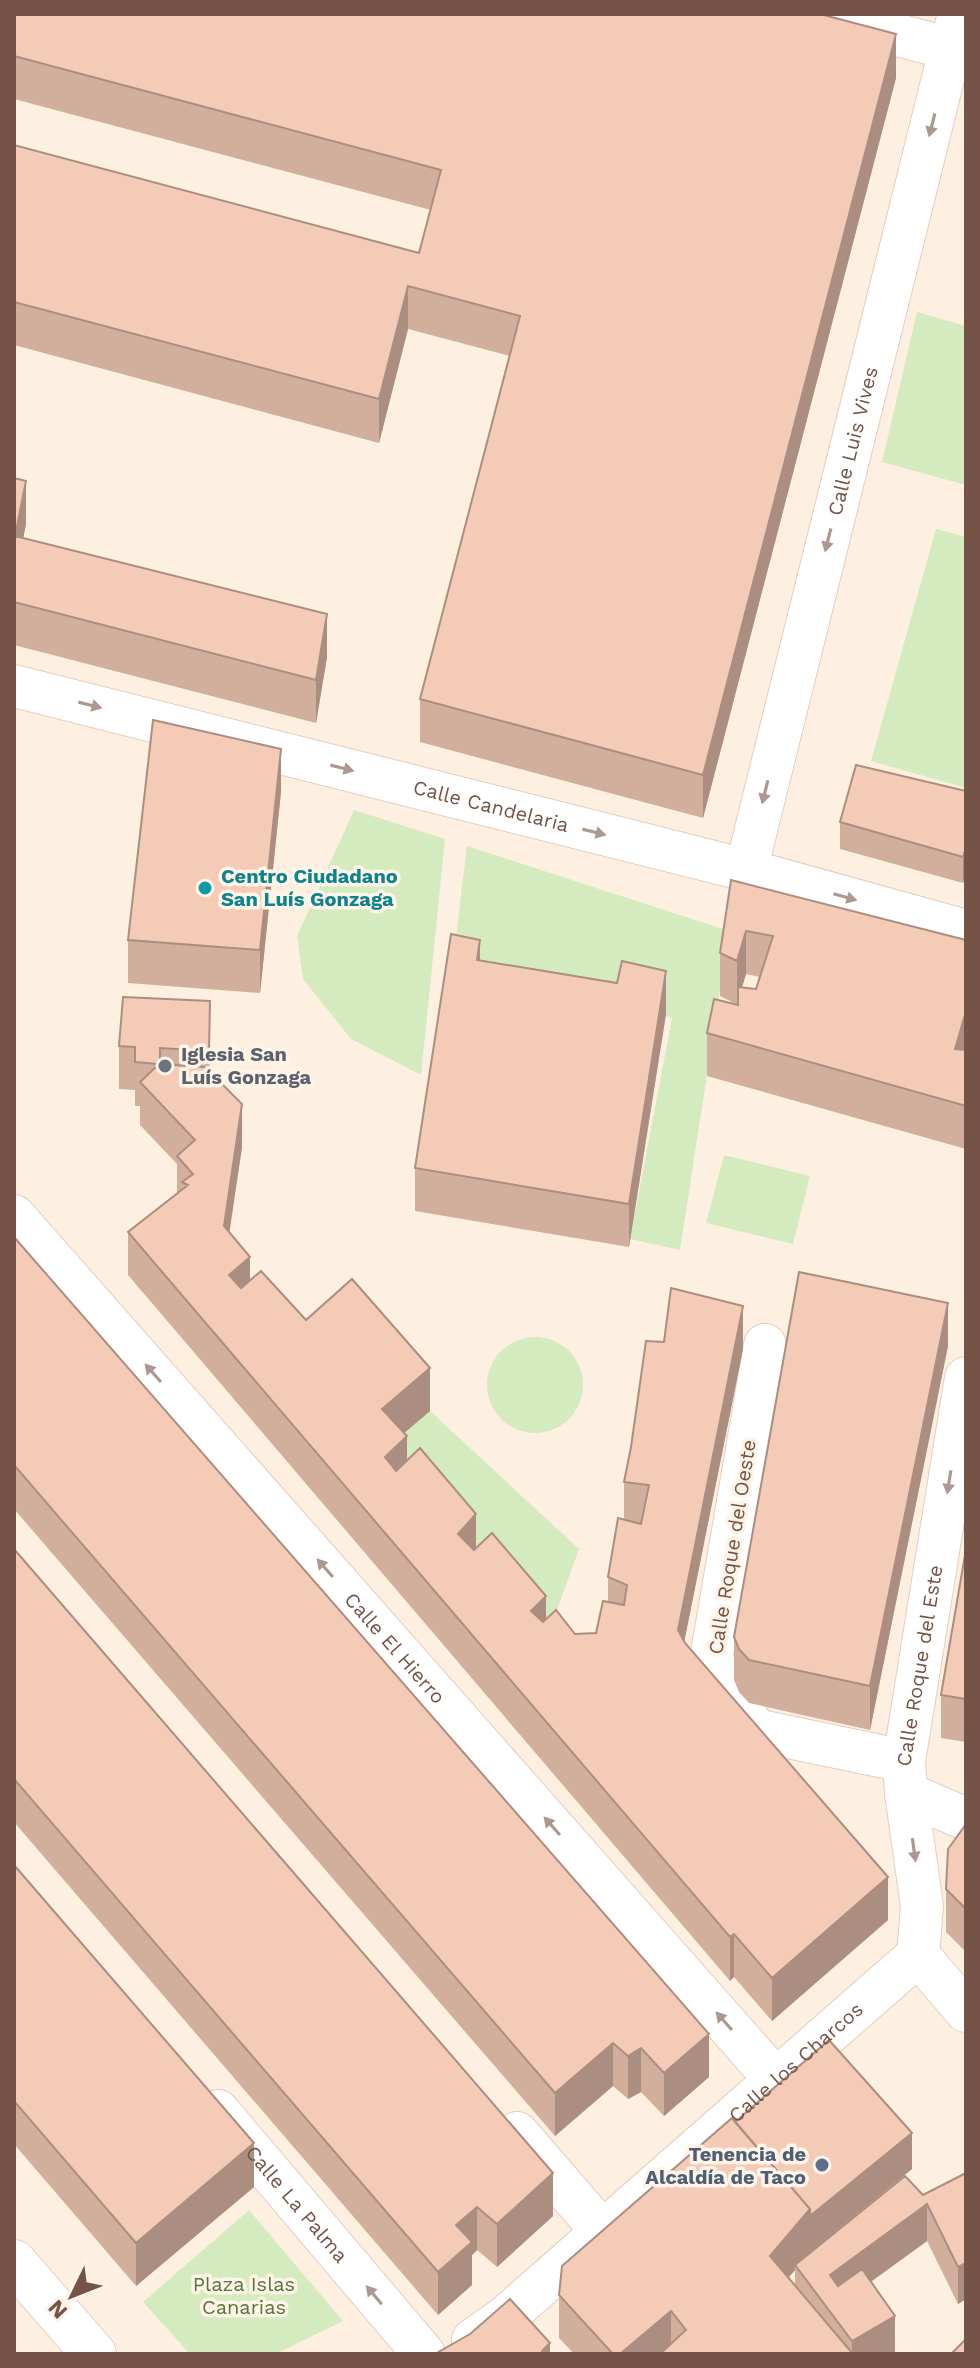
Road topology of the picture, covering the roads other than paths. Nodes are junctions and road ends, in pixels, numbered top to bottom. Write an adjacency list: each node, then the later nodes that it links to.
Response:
1 (818, 14): 2 (street)
2 (959, 39): 4 (street, Calle Luis Vives, one-way to 4)
3 (14, 686): 4 (street, Calle Candelaria, one-way to 4)
4 (746, 870): 5 (street, Calle Candelaria, one-way to 5)
5 (966, 931)
6 (14, 1216): 15 (street, Calle El Hierro, one-way to 6)
7 (765, 1345): 9 (street, Calle Roque del Oeste)
8 (966, 1378): 9 (street, Calle Roque del Este, one-way to 9)
9 (905, 1777): 10 (street, Calle Roque del Oeste); 12 (street, Calle Roque del Este, one-way to 12)
10 (966, 1819)
11 (966, 1848): 12 (street)
12 (922, 1906): 13 (street, Calle Roque del Este)
13 (918, 1955): 14 (street); 15 (street, Calle los Charcos)
14 (966, 2011)
15 (776, 2080): 18 (street, Calle los Charcos)
16 (195, 2085): 21 (street, Calle La Palma, one-way to 16)
17 (489, 2100): 18 (street)
18 (602, 2231): 22 (street, Calle los Charcos)
19 (14, 2262): 20 (main road)
20 (94, 2354)
21 (424, 2354)
22 (452, 2354)

